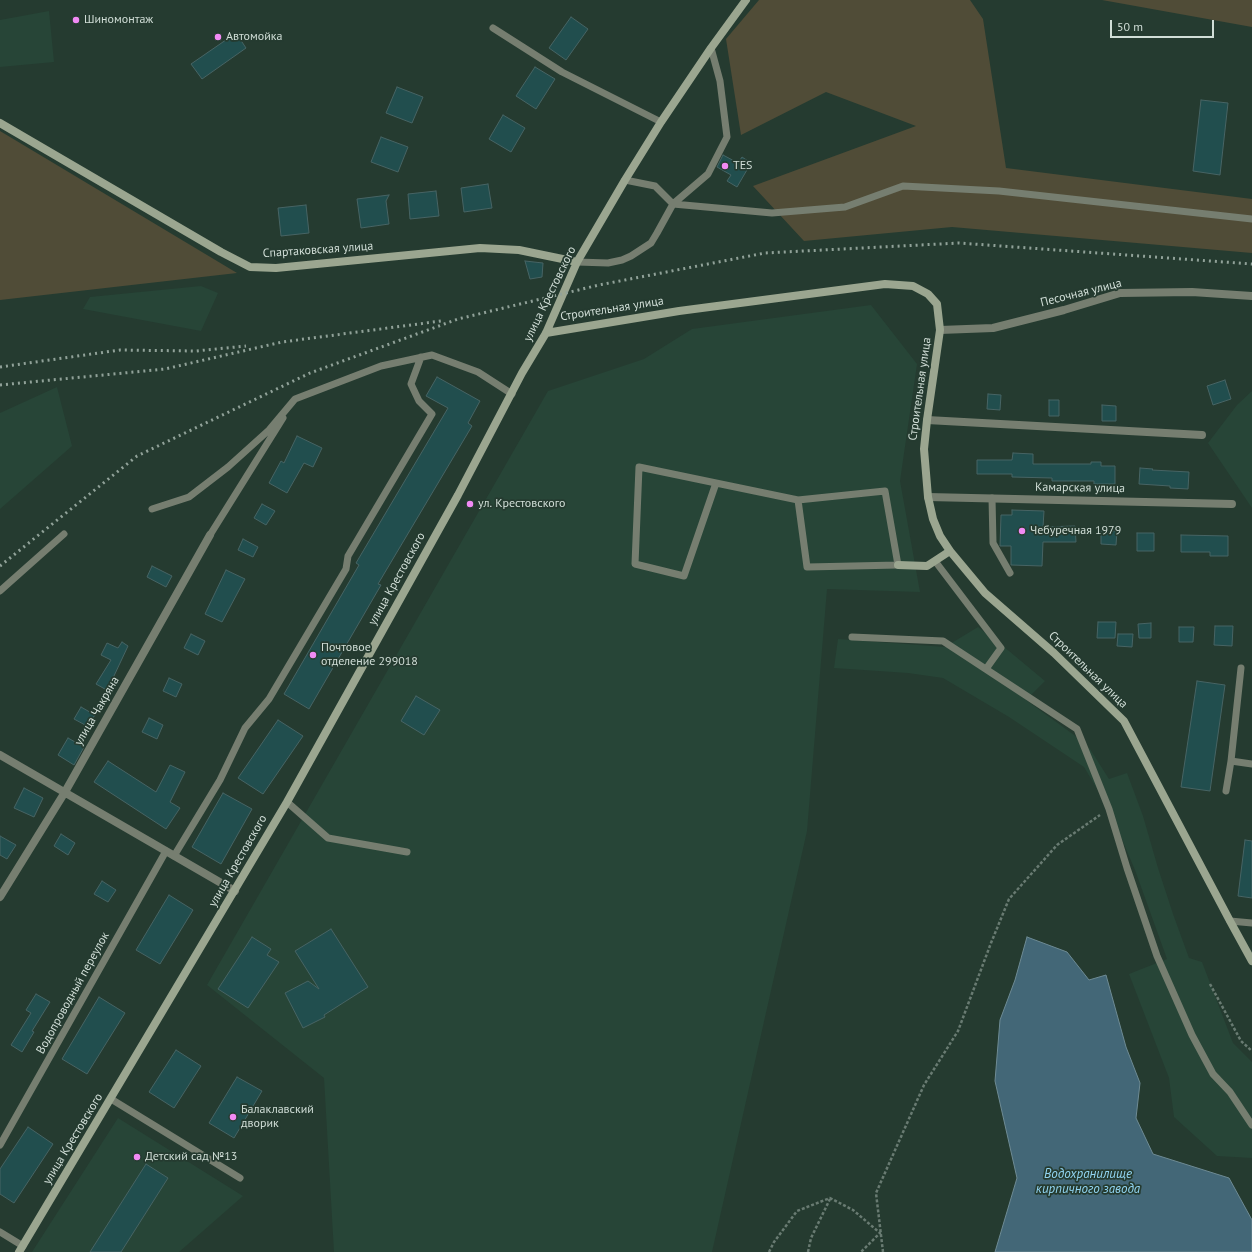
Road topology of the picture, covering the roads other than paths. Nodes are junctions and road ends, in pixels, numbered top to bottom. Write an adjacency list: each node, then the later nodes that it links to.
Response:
1 (746, 0): 3 (main road, улица Крестовского)
2 (493, 28): 4 (lane)
3 (711, 48): 4 (main road, улица Крестовского); 7 (lane)
4 (661, 122): 6 (main road, улица Крестовского)
5 (0, 123): 9 (main road, Спартаковская улица)
6 (625, 180): 7 (lane); 9 (main road, улица Крестовского)
7 (673, 204): 8 (lane); 9 (lane)
8 (1252, 219)
9 (577, 262): 12 (main road, улица Крестовского)
10 (1252, 296): 11 (street, Песочная улица)
11 (940, 330): 12 (main road, Строительная улица); 16 (main road, Строительная улица)
12 (546, 332): 14 (main road, улица Крестовского)
13 (421, 357): 14 (lane); 15 (lane); 42 (lane)
14 (512, 394): 39 (main road, улица Крестовского)
15 (295, 399): 23 (lane); 25 (lane)
16 (927, 420): 17 (street); 19 (main road, Строительная улица)
17 (1202, 435)
18 (716, 483): 18 (lane); 21 (lane)
19 (928, 497): 20 (street, Камарская улица); 26 (main road, Строительная улица)
20 (992, 498): 22 (street, Камарская улица); 29 (lane)
21 (798, 500): 28 (lane); 28 (lane)
22 (1232, 504)
23 (152, 509)
24 (64, 534): 30 (lane)
25 (210, 535): 38 (street, улица Чакряна)
26 (950, 551): 27 (main road); 45 (main road, Строительная улица)
27 (935, 561): 28 (main road); 33 (lane)
28 (898, 565)
29 (1010, 573)
30 (0, 591)
31 (852, 637): 33 (lane)
32 (1241, 668): 35 (lane)
33 (986, 669): 49 (lane)
34 (0, 755): 38 (street)
35 (1231, 761): 36 (lane); 37 (lane)
36 (1252, 764)
37 (1226, 791)
38 (64, 792): 40 (street); 44 (street, улица Чакряна)
39 (287, 802): 41 (lane); 43 (main road, улица Крестовского)
40 (166, 851): 42 (street); 50 (lane, Водопроводный переулок)
41 (406, 852)
42 (174, 856): 43 (street)
43 (235, 891): 48 (main road, улица Крестовского)
44 (0, 897)
45 (1230, 921): 46 (lane); 47 (main road, Строительная улица)
46 (1252, 923)
47 (1252, 960)
48 (111, 1099): 51 (lane); 53 (main road, улица Крестовского)
49 (1252, 1125)
50 (0, 1145)
51 (240, 1178)
52 (0, 1232): 53 (lane)
53 (21, 1249)

